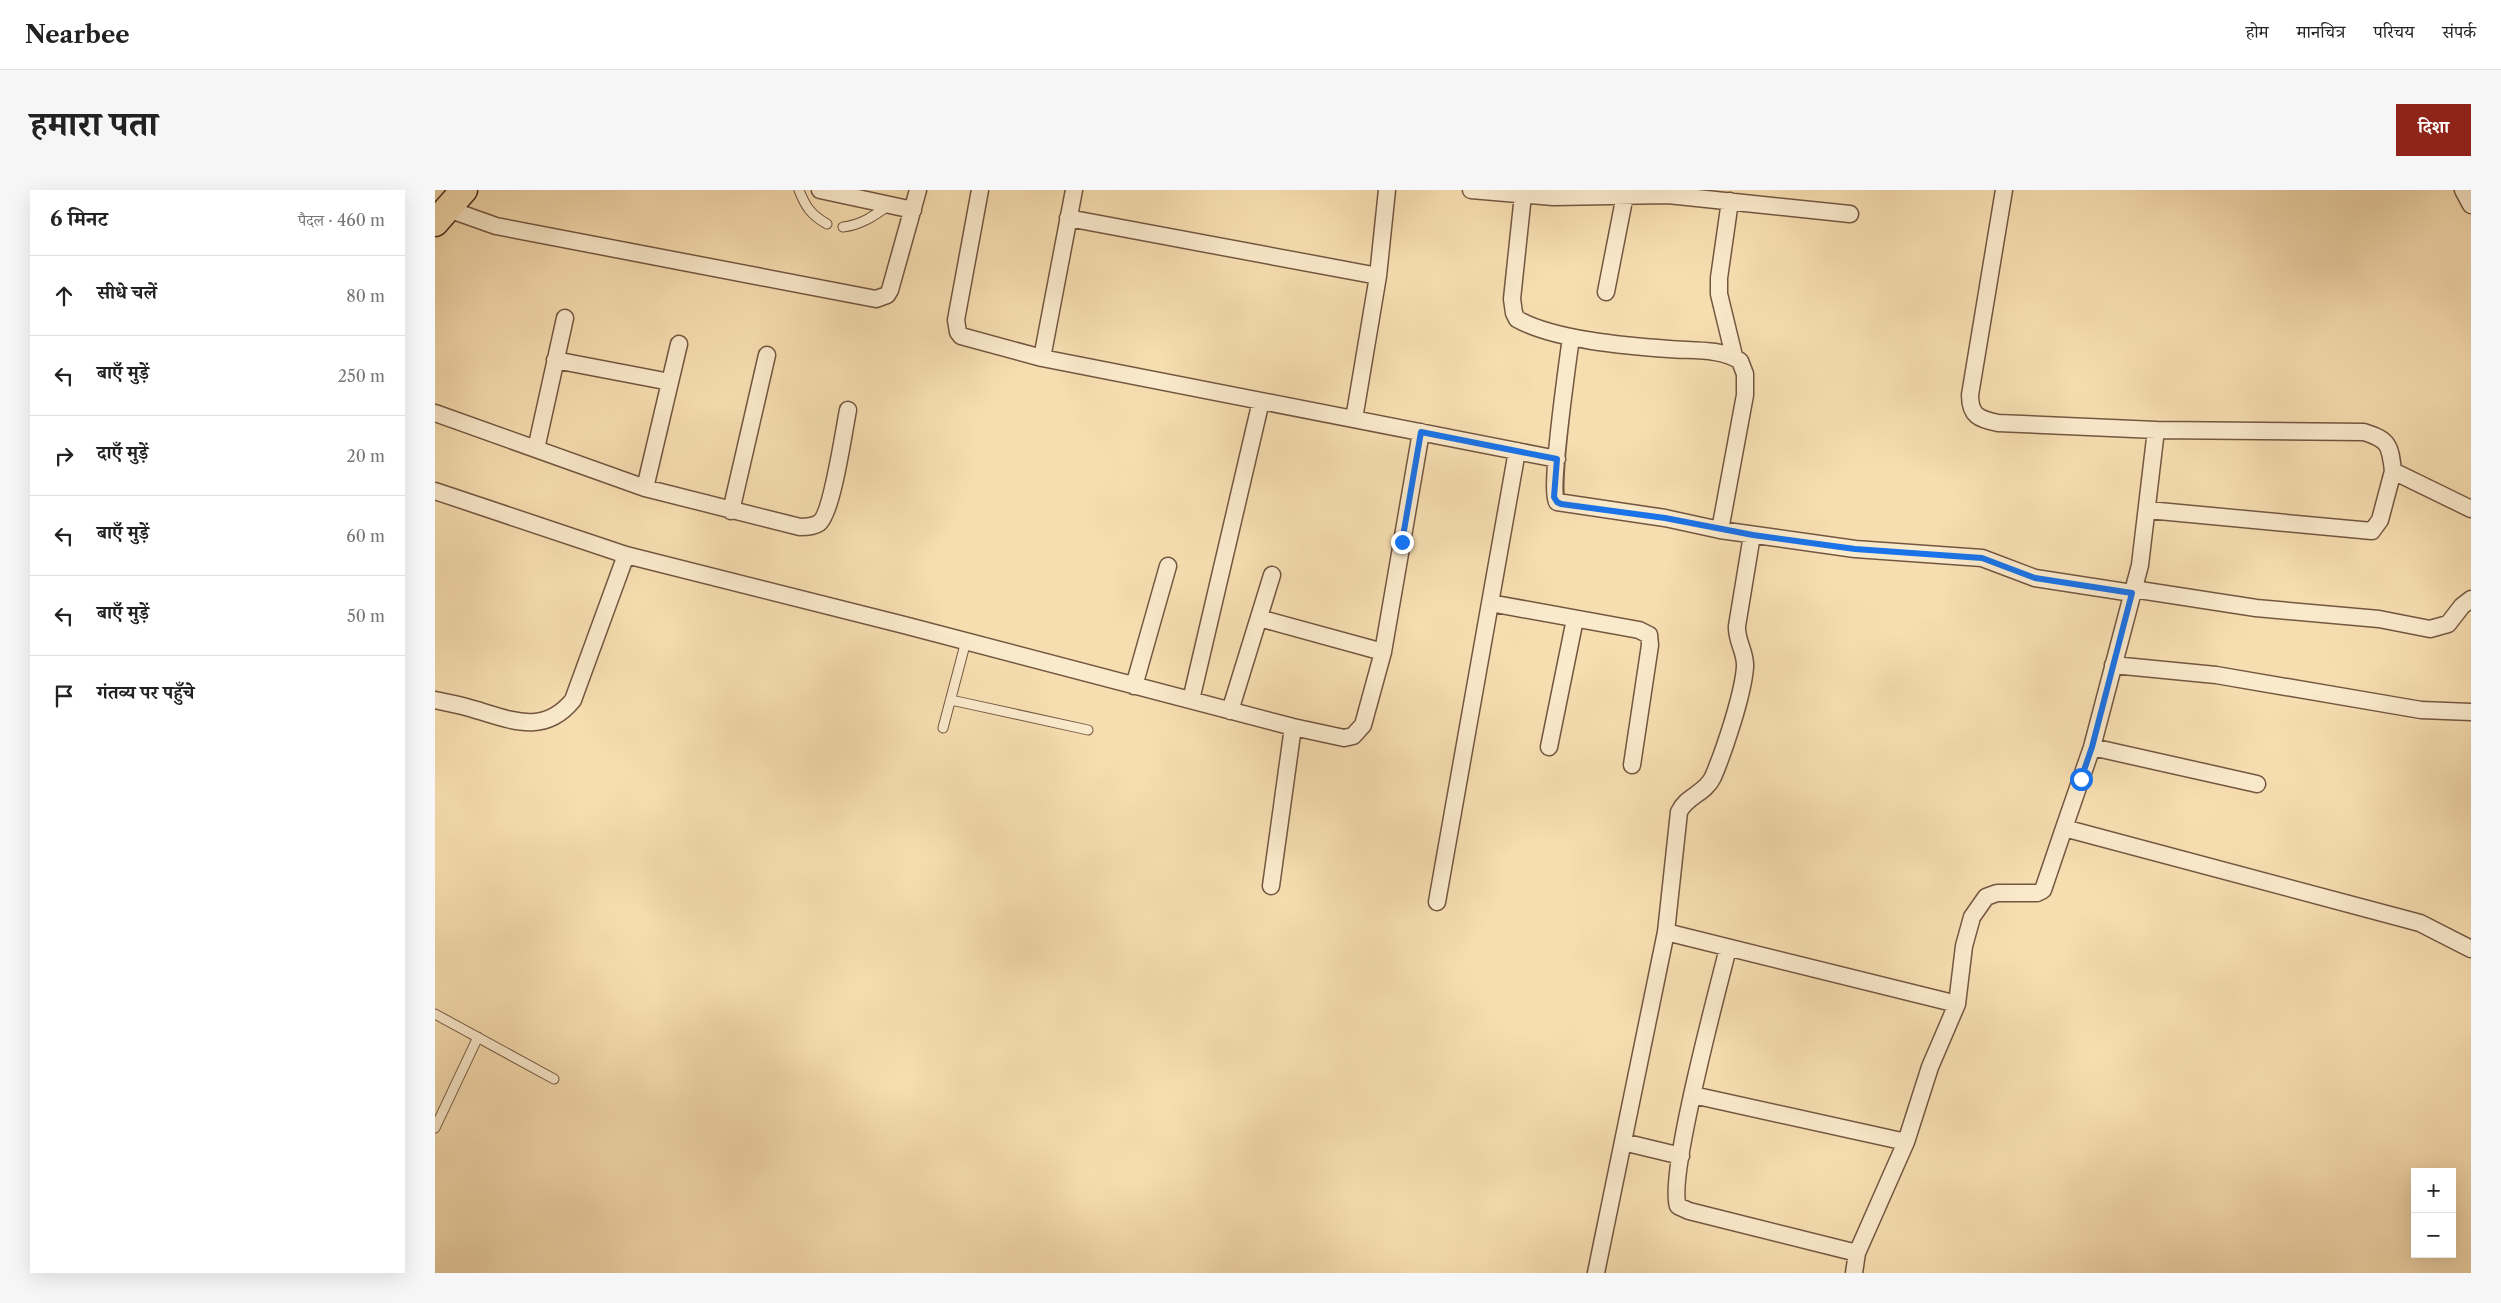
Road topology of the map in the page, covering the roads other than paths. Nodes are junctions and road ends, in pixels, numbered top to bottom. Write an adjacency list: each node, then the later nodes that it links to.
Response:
1 (799, 190): 20 (lane)
2 (820, 190): 14 (street)
3 (918, 190): 17 (street)
4 (980, 190): 29 (street)
5 (1074, 190): 19 (street)
6 (1387, 190): 22 (street)
7 (1471, 190): 11 (street)
8 (2004, 190): 36 (street)
9 (2463, 190): 15 (street)
10 (1708, 194): 12 (street); 13 (street)
11 (1523, 195): 12 (street); 25 (street)
12 (1625, 195): 23 (street)
13 (1730, 201): 18 (street); 28 (street)
14 (889, 205): 17 (street); 21 (lane)
15 (2471, 205)
16 (449, 207): 17 (street)
17 (913, 210)
18 (1850, 214)
19 (1068, 218): 22 (street); 29 (street)
20 (827, 224)
21 (843, 227)
22 (1378, 276): 35 (street)
23 (1606, 292)
24 (565, 318): 30 (street)
25 (1571, 337): 28 (street); 40 (street)
26 (679, 344): 31 (street)
27 (767, 355): 46 (street)
28 (1734, 356): 47 (street)
29 (1042, 358): 32 (street)
30 (555, 360): 31 (street); 38 (street)
31 (670, 382): 42 (street)
32 (1261, 401): 35 (street); 63 (street)
33 (848, 410): 46 (street)
34 (435, 414): 38 (street)
35 (1354, 419): 37 (street)
36 (2156, 430): 41 (street); 45 (street)
37 (1421, 432): 39 (street); 58 (street)
38 (536, 449): 42 (street)
39 (1517, 451): 40 (street); 54 (street)
40 (1557, 459): 47 (street)
41 (2393, 471): 44 (street); 45 (street)
42 (645, 488): 46 (street)
43 (435, 491): 49 (street)
44 (2471, 509)
45 (2148, 510): 52 (street)
46 (731, 511)
47 (1720, 530): 48 (street)
48 (1753, 535): 52 (street); 76 (street)
49 (626, 556): 57 (street); 61 (street)
50 (1168, 566): 60 (street)
51 (1272, 575): 55 (street)
52 (2133, 591): 53 (street); 59 (street)
53 (2471, 599)
54 (1490, 603): 56 (street); 75 (street)
55 (1259, 618): 58 (street); 64 (street)
56 (1575, 619): 70 (street); 71 (street)
57 (966, 641): 60 (street); 62 (lane)
58 (1383, 652): 66 (street)
59 (2113, 665): 65 (street); 69 (street)
60 (1134, 686): 63 (street)
61 (435, 700)
62 (951, 700): 67 (lane); 68 (lane)
63 (1191, 700): 64 (street)
64 (1230, 711): 66 (street)
65 (2471, 712)
66 (1293, 727): 74 (street)
67 (943, 728)
68 (1087, 730)
69 (2092, 747): 72 (street); 73 (street)
70 (1549, 748)
71 (1632, 765)
72 (2257, 784)
73 (2064, 828): 78 (street); 79 (street)
74 (1271, 886)
75 (1437, 902)
76 (1666, 932): 77 (street); 85 (street)
77 (1728, 948): 79 (street); 83 (street)
78 (2471, 949)
79 (1957, 1004): 86 (street)
80 (435, 1014): 81 (lane)
81 (477, 1037): 82 (lane); 84 (lane)
82 (555, 1079)
83 (1693, 1095): 86 (street); 87 (street)
84 (435, 1128)
85 (1623, 1142): 87 (street); 89 (street)
86 (1906, 1142): 88 (street)
87 (1681, 1156): 88 (street)
88 (1857, 1253): 90 (street)
89 (1596, 1273)
90 (1854, 1273)

